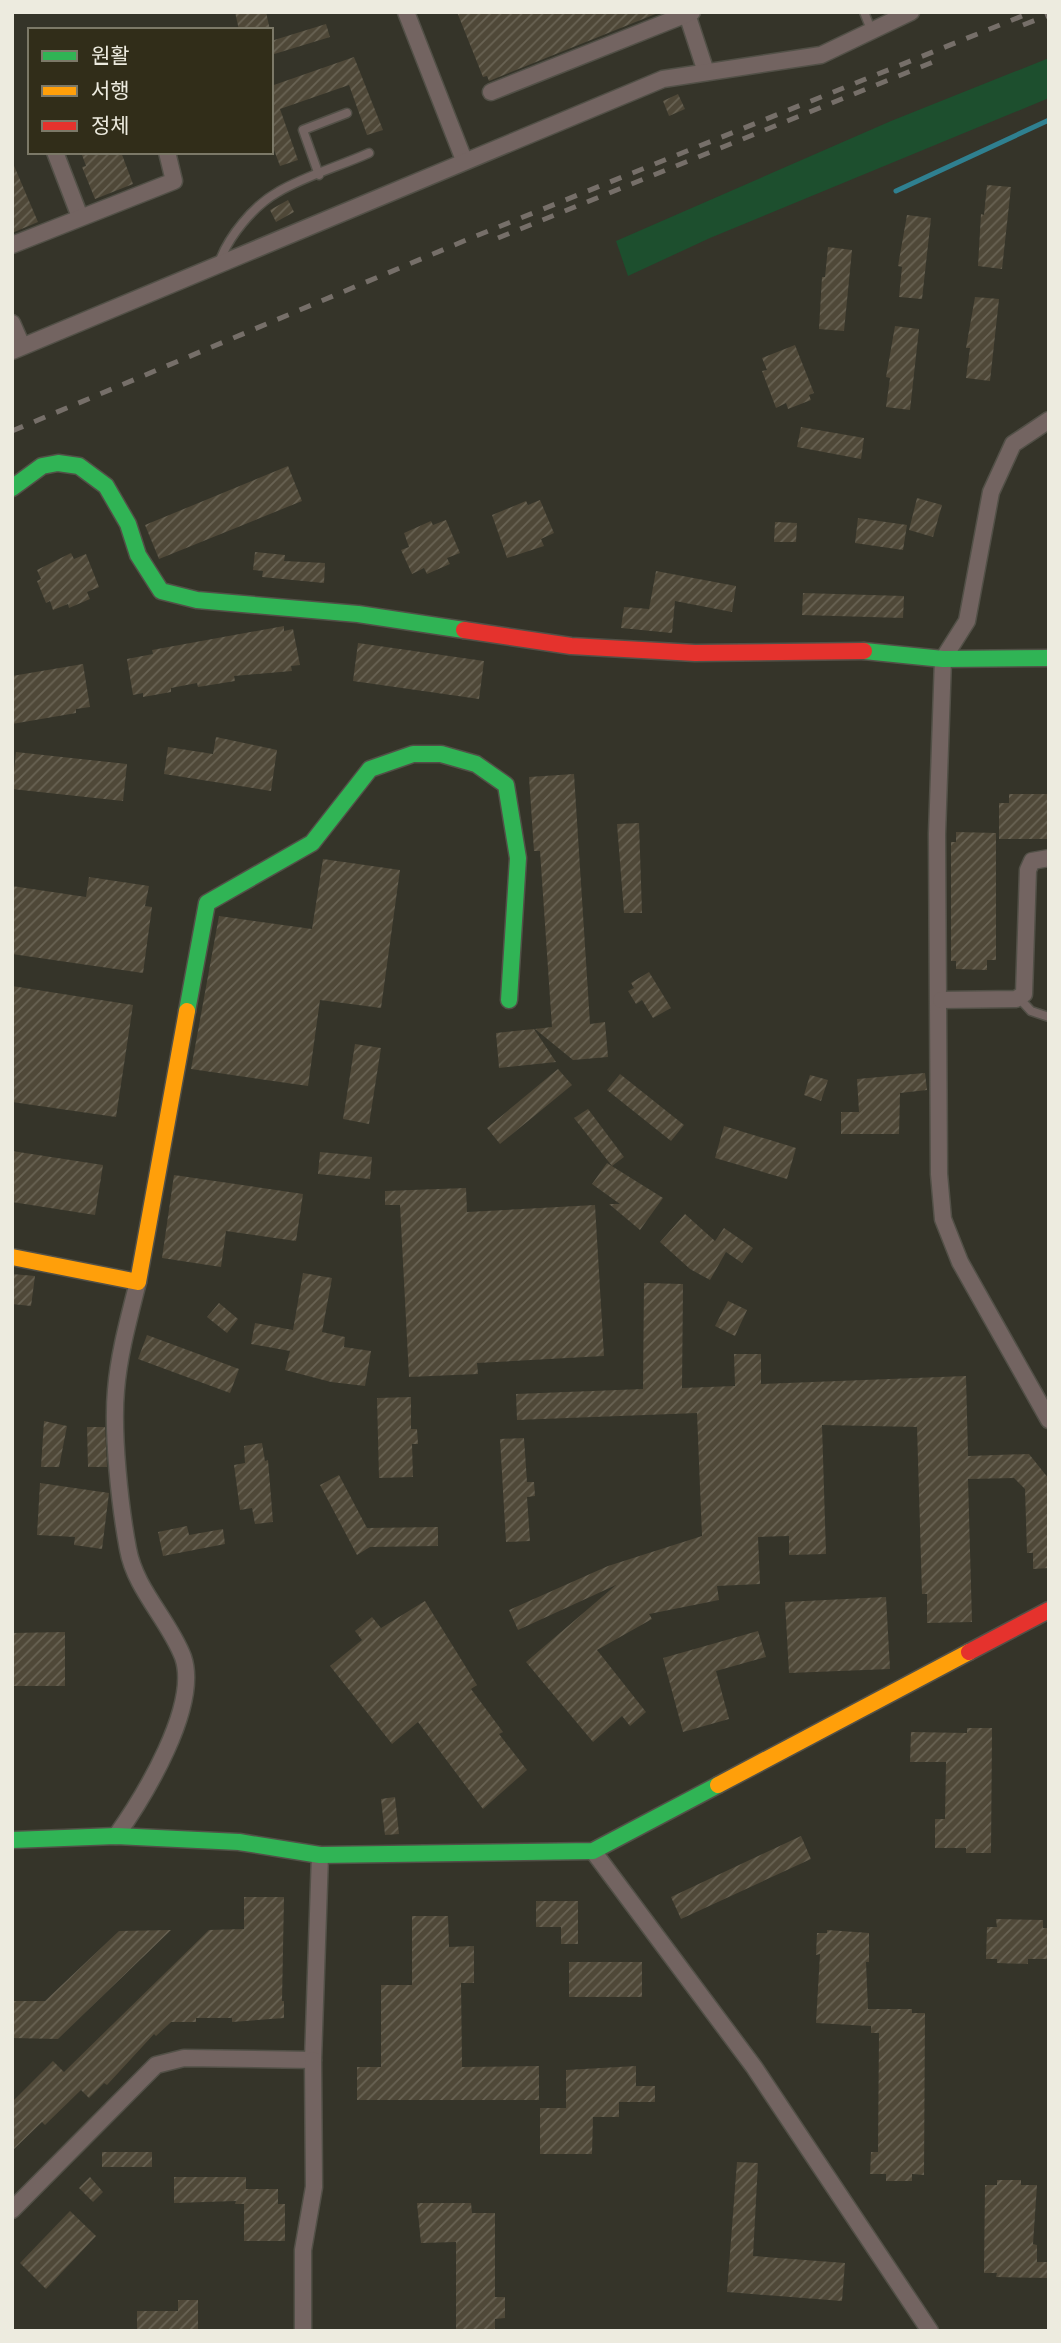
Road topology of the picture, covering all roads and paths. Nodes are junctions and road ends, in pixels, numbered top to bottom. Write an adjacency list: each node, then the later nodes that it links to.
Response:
1 (406, 12): 12 (street)
2 (864, 12): 5 (lane)
3 (911, 12): 5 (street)
4 (690, 13): 6 (street); 7 (street)
5 (872, 32): 6 (street)
6 (706, 72): 12 (street)
7 (491, 92)
8 (346, 113): 13 (lane)
9 (369, 153): 13 (lane)
10 (56, 154): 14 (street)
11 (167, 154): 14 (street)
12 (464, 160): 16 (street)
13 (319, 175): 16 (lane)
14 (80, 217): 15 (street)
15 (12, 245)
16 (219, 263): 18 (street)
17 (12, 323): 18 (street)
18 (17, 349)
19 (1049, 419): 22 (street)
20 (12, 488): 22 (street)
21 (1049, 658): 22 (street)
22 (943, 659): 26 (street)
23 (1049, 858): 24 (street)
24 (1019, 998): 26 (street); 27 (lane)
25 (509, 1000): 29 (street)
26 (941, 1000): 30 (street)
27 (1049, 1017)
28 (12, 1257): 29 (street)
29 (138, 1282): 32 (street)
30 (1049, 1420)
31 (1049, 1610): 34 (street)
32 (116, 1836): 33 (street); 35 (street)
33 (12, 1840)
34 (593, 1851): 35 (street); 39 (street)
35 (320, 1854): 36 (street)
36 (313, 2060): 37 (street); 38 (street)
37 (12, 2210)
38 (303, 2331)
39 (930, 2331)

